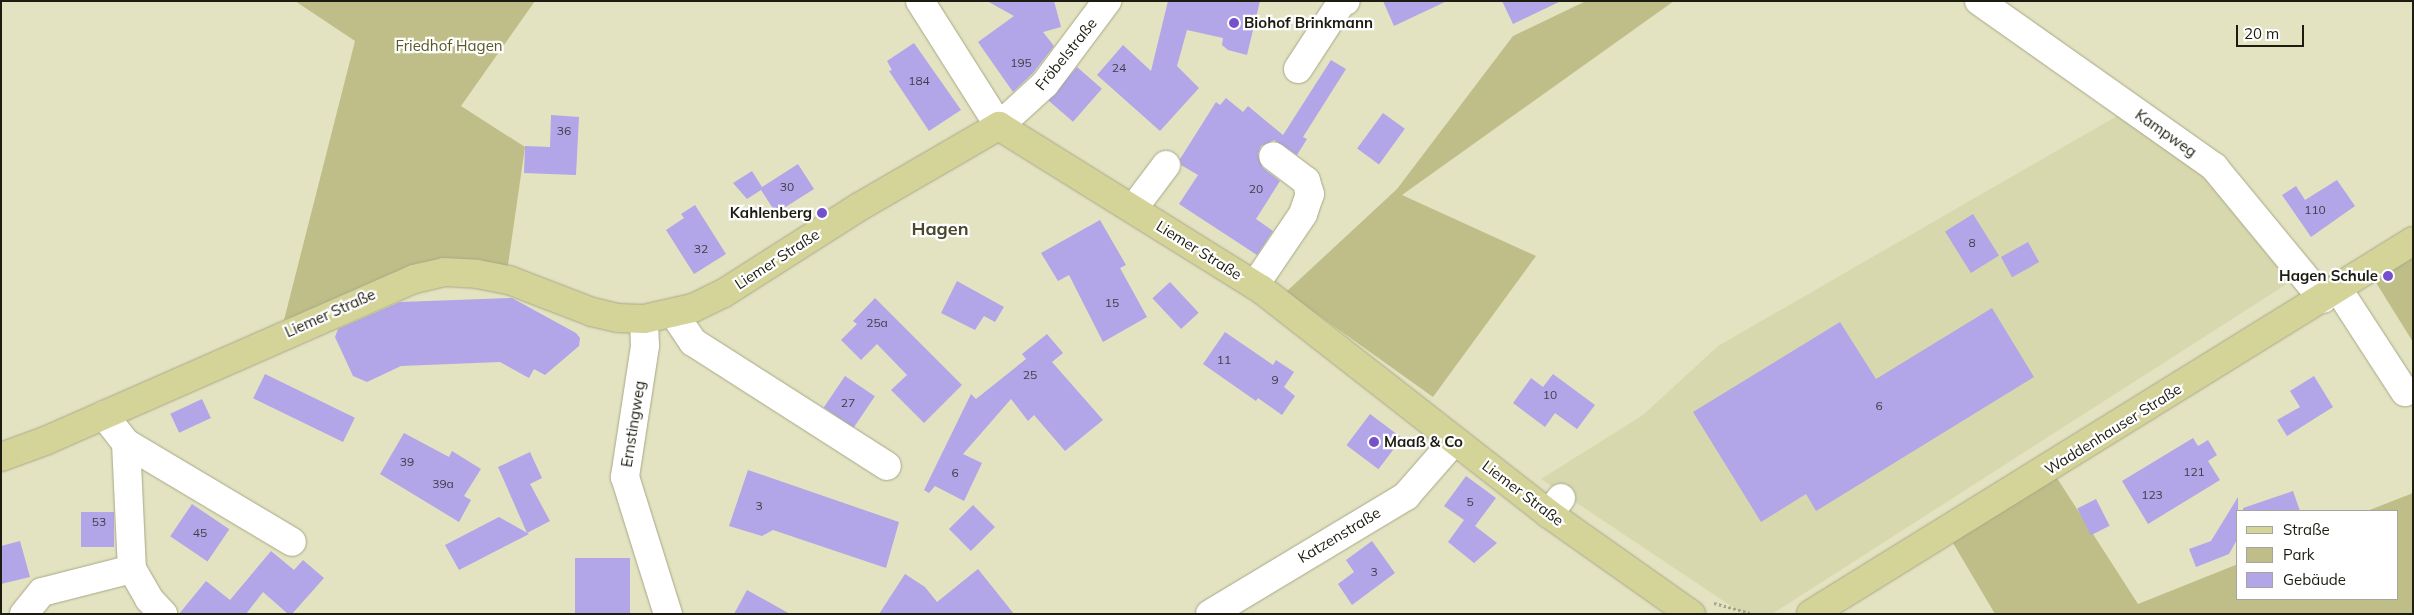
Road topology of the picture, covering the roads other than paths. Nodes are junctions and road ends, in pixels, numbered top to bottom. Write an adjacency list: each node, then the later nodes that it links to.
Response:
1 (920, 1): 6 (street)
2 (1108, 1): 6 (street, Fröbelstraße)
3 (1346, 1): 5 (street)
4 (1979, 1): 12 (street, Kampweg)
5 (1298, 69)
6 (999, 126): 9 (main road, Liemer Straße); 13 (main road, Liemer Straße)
7 (1273, 156): 11 (street)
8 (1166, 165): 9 (street)
9 (1133, 209): 11 (main road, Liemer Straße)
10 (2413, 241): 12 (main road, Waddenhauser Straße)
11 (1255, 285): 17 (main road, Liemer Straße)
12 (2331, 294): 15 (street, Kampweg); 28 (main road, Waddenhauser Straße)
13 (674, 314): 14 (main road, Liemer Straße); 20 (street)
14 (644, 318): 16 (main road, Liemer Straße); 25 (street, Ernstingweg)
15 (2405, 392)
16 (104, 416): 18 (street); 19 (main road, Liemer Straße)
17 (1454, 441): 26 (street, Katzenstraße); 27 (main road, Liemer Straße)
18 (126, 442): 21 (street); 22 (street)
19 (1, 457)
20 (887, 466)
21 (292, 542)
22 (132, 569): 23 (street); 24 (street)
23 (24, 614)
24 (163, 614)
25 (668, 614)
26 (1210, 614)
27 (1691, 614)
28 (1811, 614)

